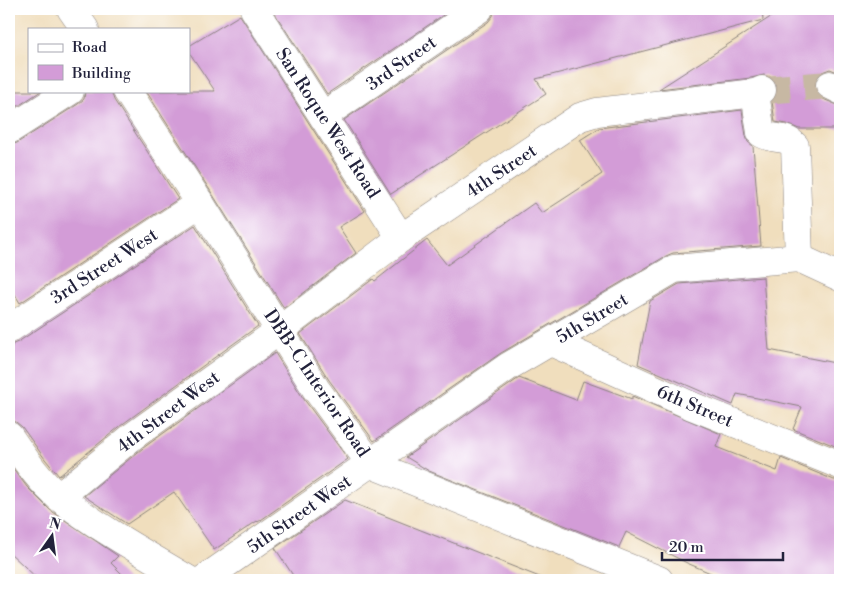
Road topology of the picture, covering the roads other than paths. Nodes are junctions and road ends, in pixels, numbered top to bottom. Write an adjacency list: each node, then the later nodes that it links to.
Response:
1 (71, 9): 4 (street)
2 (254, 9): 7 (street, San Roque West Road)
3 (479, 9): 7 (street, 3rd Street)
4 (84, 28)
5 (68, 92): 8 (street)
6 (128, 92): 9 (street, DBB-C Interior Road)
7 (323, 116): 10 (street, San Roque West Road)
8 (9, 130)
9 (200, 203): 13 (street, 3rd Street West); 14 (street, DBB-C Interior Road)
10 (401, 238): 11 (street, 4th Street); 14 (street, 4th Street)
11 (799, 258): 12 (street); 15 (street, 5th Street)
12 (840, 278)
13 (9, 329)
14 (280, 330): 17 (street, DBB-C Interior Road); 19 (street, 4th Street West)
15 (551, 342): 17 (street, 5th Street); 18 (street, 6th Street)
16 (9, 436): 19 (street)
17 (371, 464): 21 (street, 5th Street West); 22 (street, DBB-C Interior Road)
18 (840, 465)
19 (59, 497): 20 (street)
20 (189, 580)
21 (203, 580)
22 (659, 580)

